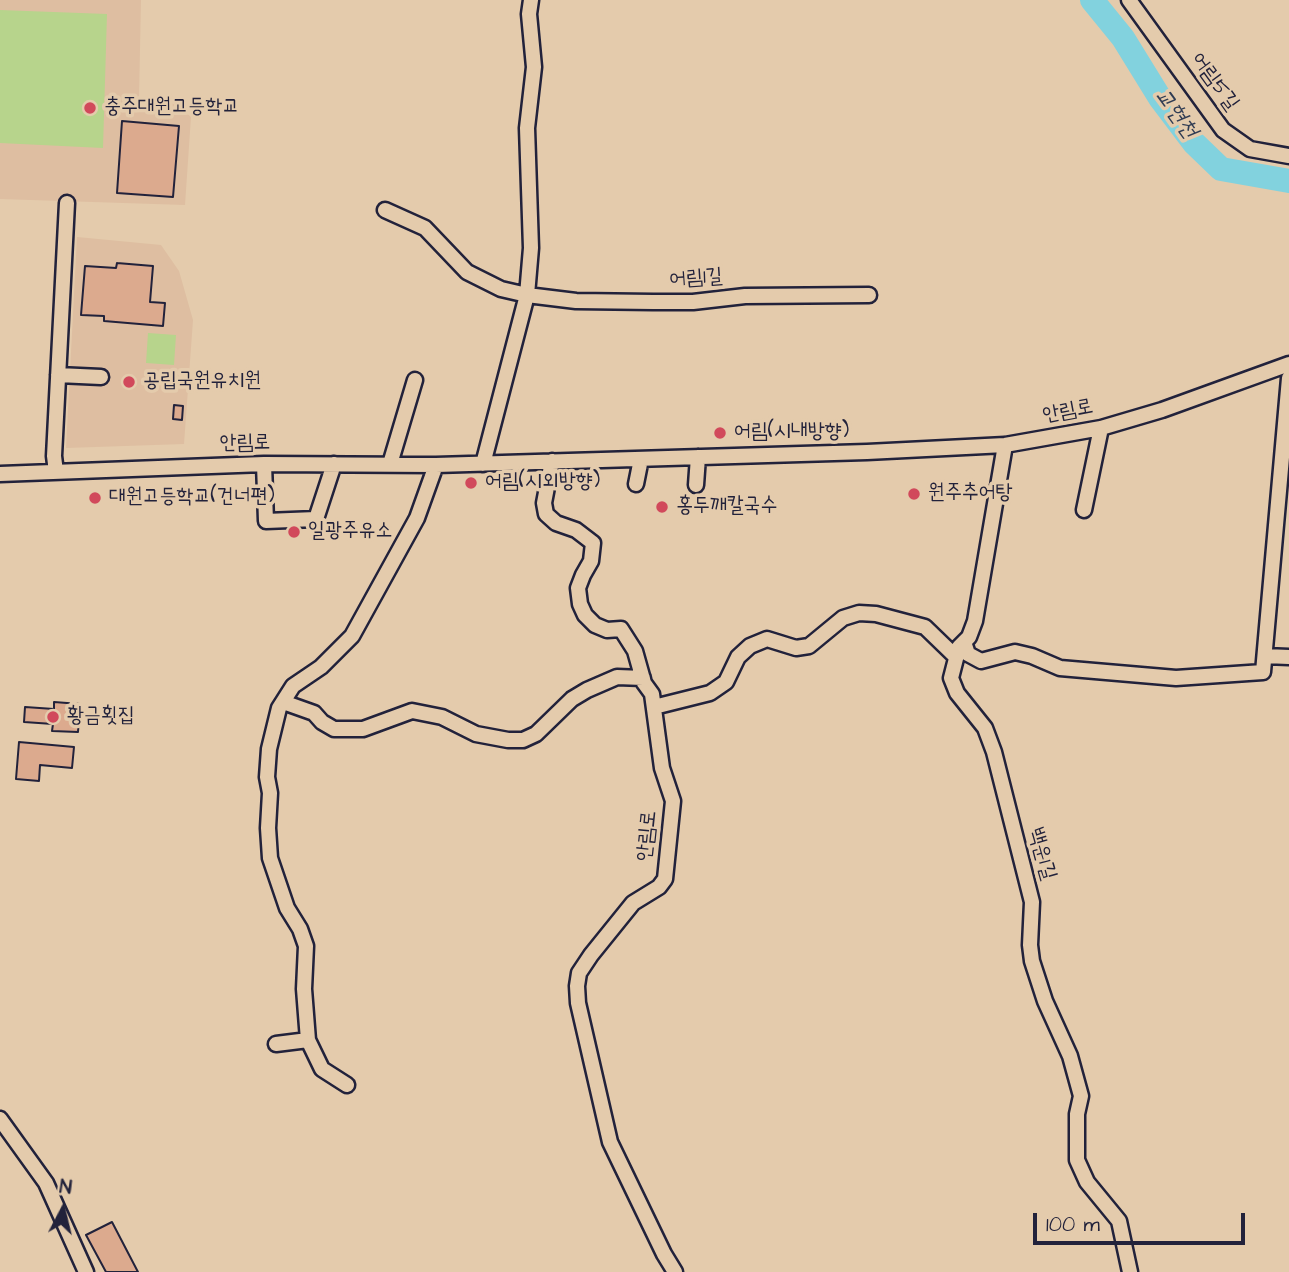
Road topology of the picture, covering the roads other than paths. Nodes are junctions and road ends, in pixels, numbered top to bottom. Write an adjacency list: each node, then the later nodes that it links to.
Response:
1 (531, 0): 6 (street)
2 (1129, 0): 3 (street, 어림5길)
3 (1289, 156)
4 (67, 203): 9 (street)
5 (385, 210): 6 (street, 어림1길)
6 (527, 295): 7 (street, 어림1길); 21 (street)
7 (869, 295)
8 (1289, 364): 13 (street, 안림로)
9 (58, 375): 10 (street); 23 (street)
10 (101, 377)
11 (1289, 378): 29 (street)
12 (415, 380): 20 (street)
13 (1101, 428): 14 (street, 안림로); 27 (street)
14 (1005, 445): 15 (street, 안림로); 28 (street, 백운1길)
15 (698, 457): 16 (street, 안림로); 26 (street)
16 (641, 459): 17 (street, 안림로); 25 (street)
17 (552, 461): 21 (street, 안림로); 32 (street, 안림로)
18 (264, 464): 19 (street, 안림로); 19 (street); 23 (street, 안림로)
19 (334, 464): 20 (street, 안림로)
20 (390, 464): 22 (street, 안림로)
21 (484, 464): 22 (street, 안림로)
22 (436, 465): 33 (street)
23 (56, 472): 24 (street, 안림로)
24 (0, 474)
25 (636, 484)
26 (696, 485)
27 (1084, 510)
28 (964, 642): 29 (street); 30 (street, 백운1길)
29 (1265, 656): 31 (street)
30 (956, 657): 34 (street); 41 (street, 백운1길)
31 (1289, 657)
32 (643, 678): 33 (street); 34 (street, 안림로)
33 (283, 702): 35 (street)
34 (654, 707): 40 (street, 안림로)
35 (307, 1040): 36 (street); 37 (street)
36 (276, 1044)
37 (347, 1085)
38 (0, 1119): 39 (street)
39 (86, 1272)
40 (675, 1272)
41 (1130, 1272)

